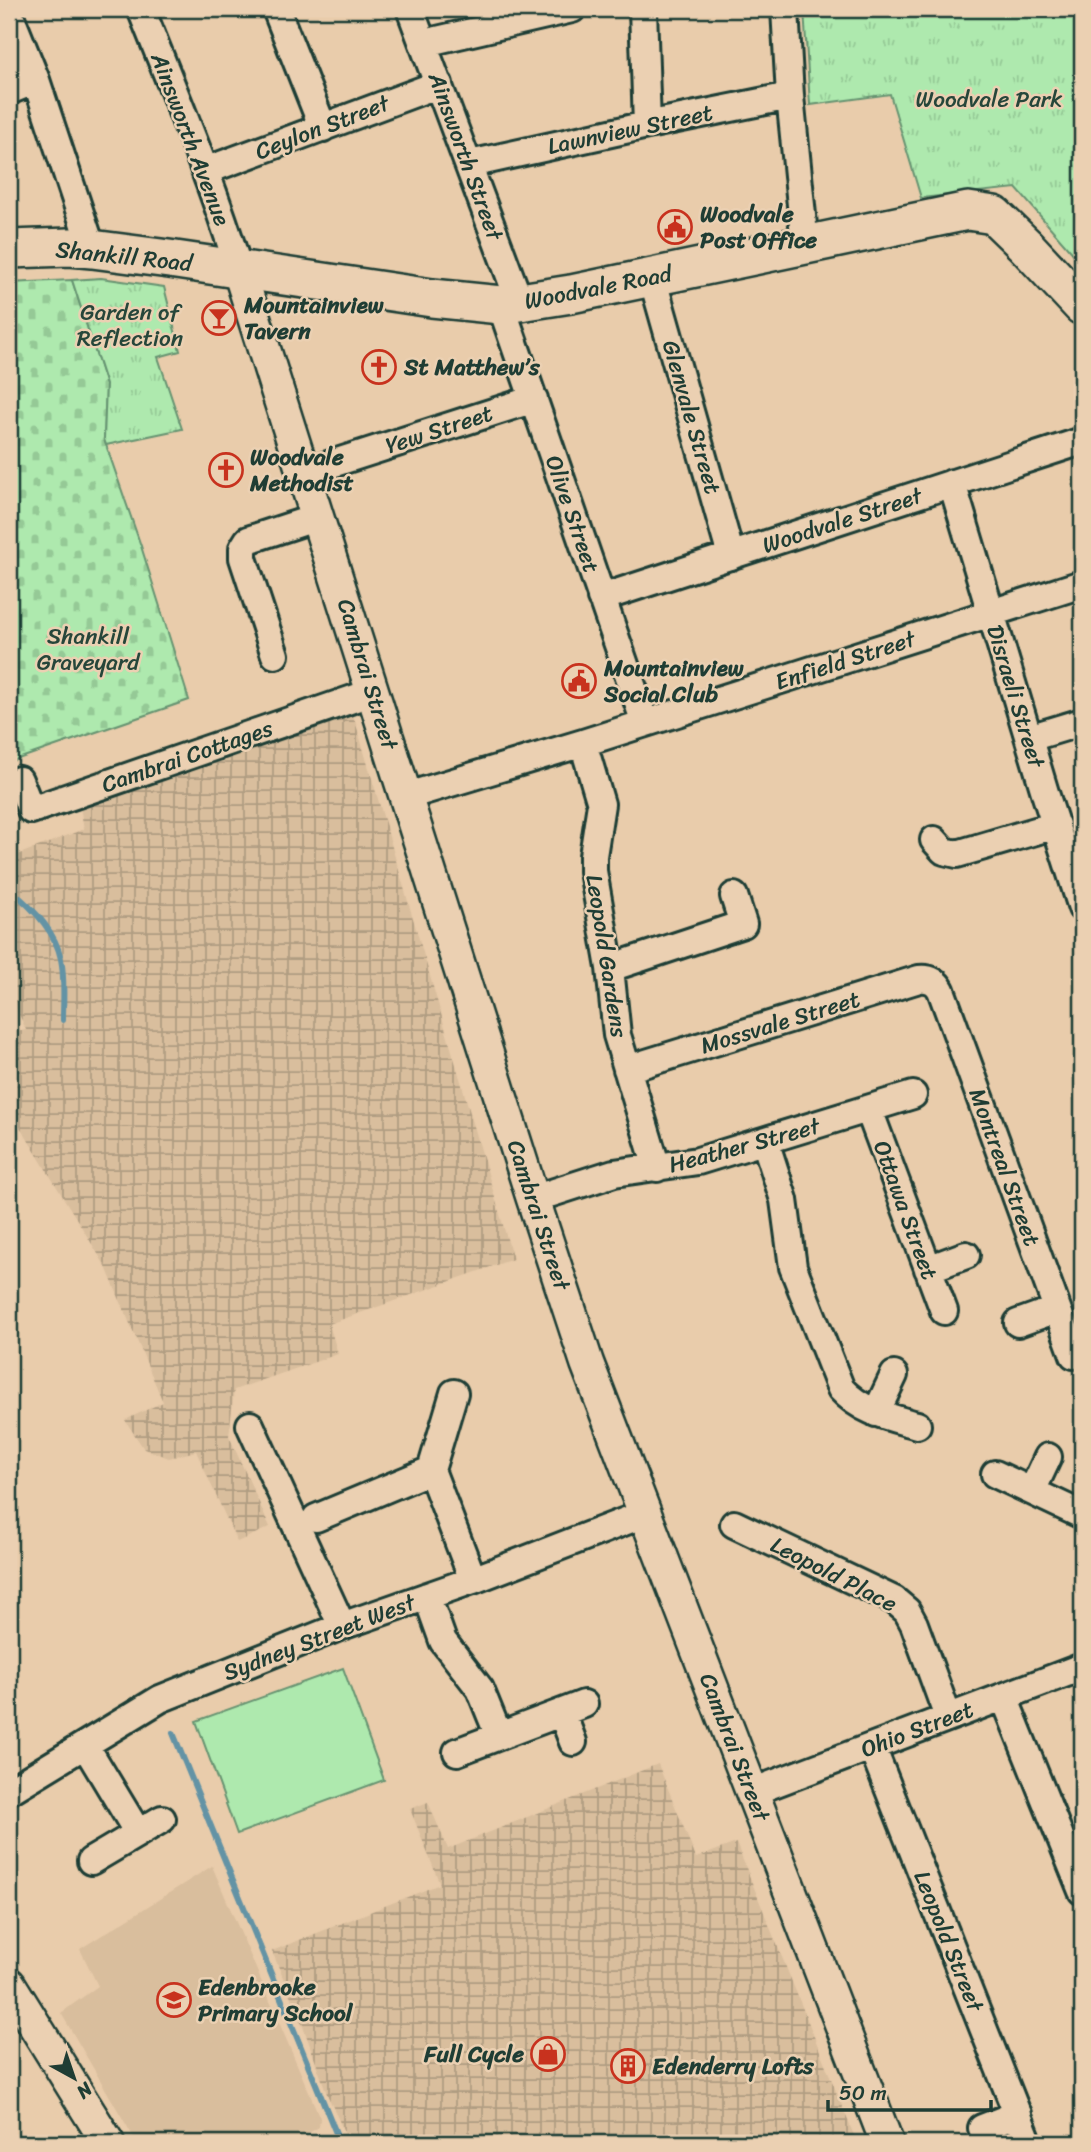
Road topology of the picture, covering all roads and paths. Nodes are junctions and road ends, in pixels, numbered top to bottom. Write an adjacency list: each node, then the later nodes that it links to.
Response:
1 (141, 9): 17 (street, Ainsworth Avenue)
2 (276, 9): 15 (street)
3 (410, 9): 9 (street, Ainsworth Street)
4 (572, 9): 7 (street)
5 (643, 9): 14 (street)
6 (785, 9): 13 (street)
7 (544, 12): 9 (street)
8 (9, 13): 10 (street)
9 (424, 43): 11 (street, Ainsworth Street)
10 (36, 80): 12 (street); 20 (street)
11 (439, 84): 15 (street, Ceylon Street); 16 (street, Ainsworth Street)
12 (9, 91)
13 (790, 96): 14 (street, Lawnview Street); 18 (street)
14 (647, 125): 16 (street, Lawnview Street)
15 (323, 128): 17 (street, Ceylon Street)
16 (470, 164): 23 (street, Ainsworth Street)
17 (205, 171): 21 (street, Ainsworth Avenue)
18 (805, 245): 22 (main road, Woodvale Road); 24 (main road, Woodvale Road)
19 (9, 249): 20 (main road, Shankill Road)
20 (92, 249): 21 (main road, Shankill Road)
21 (239, 270): 23 (main road, Woodvale Road); 27 (street, Cambrai Street)
22 (652, 277): 23 (main road, Woodvale Road); 30 (street, Glenvale Street)
23 (510, 304): 25 (street, Olive Street)
24 (1082, 306)
25 (534, 399): 27 (street, Yew Street); 32 (street, Olive Street)
26 (1082, 441): 28 (street, Woodvale Street)
27 (303, 473): 29 (street, Cambrai Street)
28 (952, 483): 30 (street, Woodvale Street); 33 (street, Disraeli Street)
29 (318, 517): 34 (street); 35 (street, Cambrai Street)
30 (731, 556): 32 (street, Woodvale Street)
31 (1082, 584): 33 (street, Enfield Street)
32 (601, 598): 37 (street, Olive Street)
33 (991, 614): 37 (street, Enfield Street); 38 (street, Disraeli Street)
34 (275, 655)
35 (373, 692): 40 (street, Cambrai Cottages); 41 (street, Cambrai Street)
36 (1082, 722): 38 (street)
37 (645, 723): 39 (street, Enfield Street)
38 (1029, 738): 42 (street, Disraeli Street)
39 (583, 743): 41 (street, Enfield Street); 47 (street, Leopold Gardens)
40 (19, 780)
41 (407, 796): 54 (street, Cambrai Street)
42 (1056, 825): 43 (street); 44 (street, Disraeli Street)
43 (934, 841)
44 (1074, 851): 46 (street, Disraeli Street)
45 (734, 896): 47 (street)
46 (1082, 908)
47 (610, 968): 49 (street, Leopold Gardens)
48 (932, 980): 49 (street, Mossvale Street); 57 (street, Montreal Street)
49 (627, 1069): 53 (street, Leopold Gardens)
50 (913, 1095): 51 (street, Heather Street)
51 (869, 1110): 52 (street, Heather Street); 56 (street, Ottawa Street)
52 (765, 1142): 53 (street, Heather Street); 63 (street)
53 (657, 1168): 54 (street, Heather Street)
54 (533, 1199): 70 (street, Cambrai Street)
55 (966, 1255): 56 (street)
56 (929, 1269): 58 (street, Ottawa Street)
57 (1057, 1309): 59 (street); 60 (street, Montreal Street)
58 (944, 1311)
59 (1018, 1323)
60 (1074, 1355)
61 (894, 1375): 63 (street)
62 (454, 1392): 67 (street)
63 (876, 1413): 65 (street)
64 (250, 1425): 76 (street)
65 (917, 1425)
66 (1048, 1457): 69 (street)
67 (431, 1470): 72 (street); 74 (street)
68 (996, 1474): 69 (street)
69 (1032, 1491): 71 (street)
70 (644, 1514): 74 (street, Sydney Street West); 86 (street, Cambrai Street)
71 (1082, 1515)
72 (316, 1518)
73 (734, 1524): 79 (street, Leopold Place)
74 (473, 1580): 75 (street, Sydney Street West)
75 (427, 1596): 76 (street, Sydney Street West); 80 (street)
76 (342, 1626): 82 (street, Sydney Street West)
77 (1082, 1667): 78 (street, Ohio Street)
78 (1004, 1697): 79 (street, Ohio Street); 90 (street)
79 (948, 1717): 83 (street, Ohio Street)
80 (499, 1736): 81 (street); 84 (street)
81 (573, 1742)
82 (85, 1745): 85 (street, Sydney Street West); 88 (street)
83 (872, 1746): 86 (street, Ohio Street); 92 (street, Leopold Street)
84 (457, 1752)
85 (9, 1791)
86 (752, 1792): 94 (street, Cambrai Street)
87 (162, 1819): 88 (street)
88 (138, 1833): 89 (street)
89 (91, 1861)
90 (1082, 1891)
91 (9, 1984): 93 (street)
92 (982, 2128)
93 (108, 2143)
94 (887, 2143)

